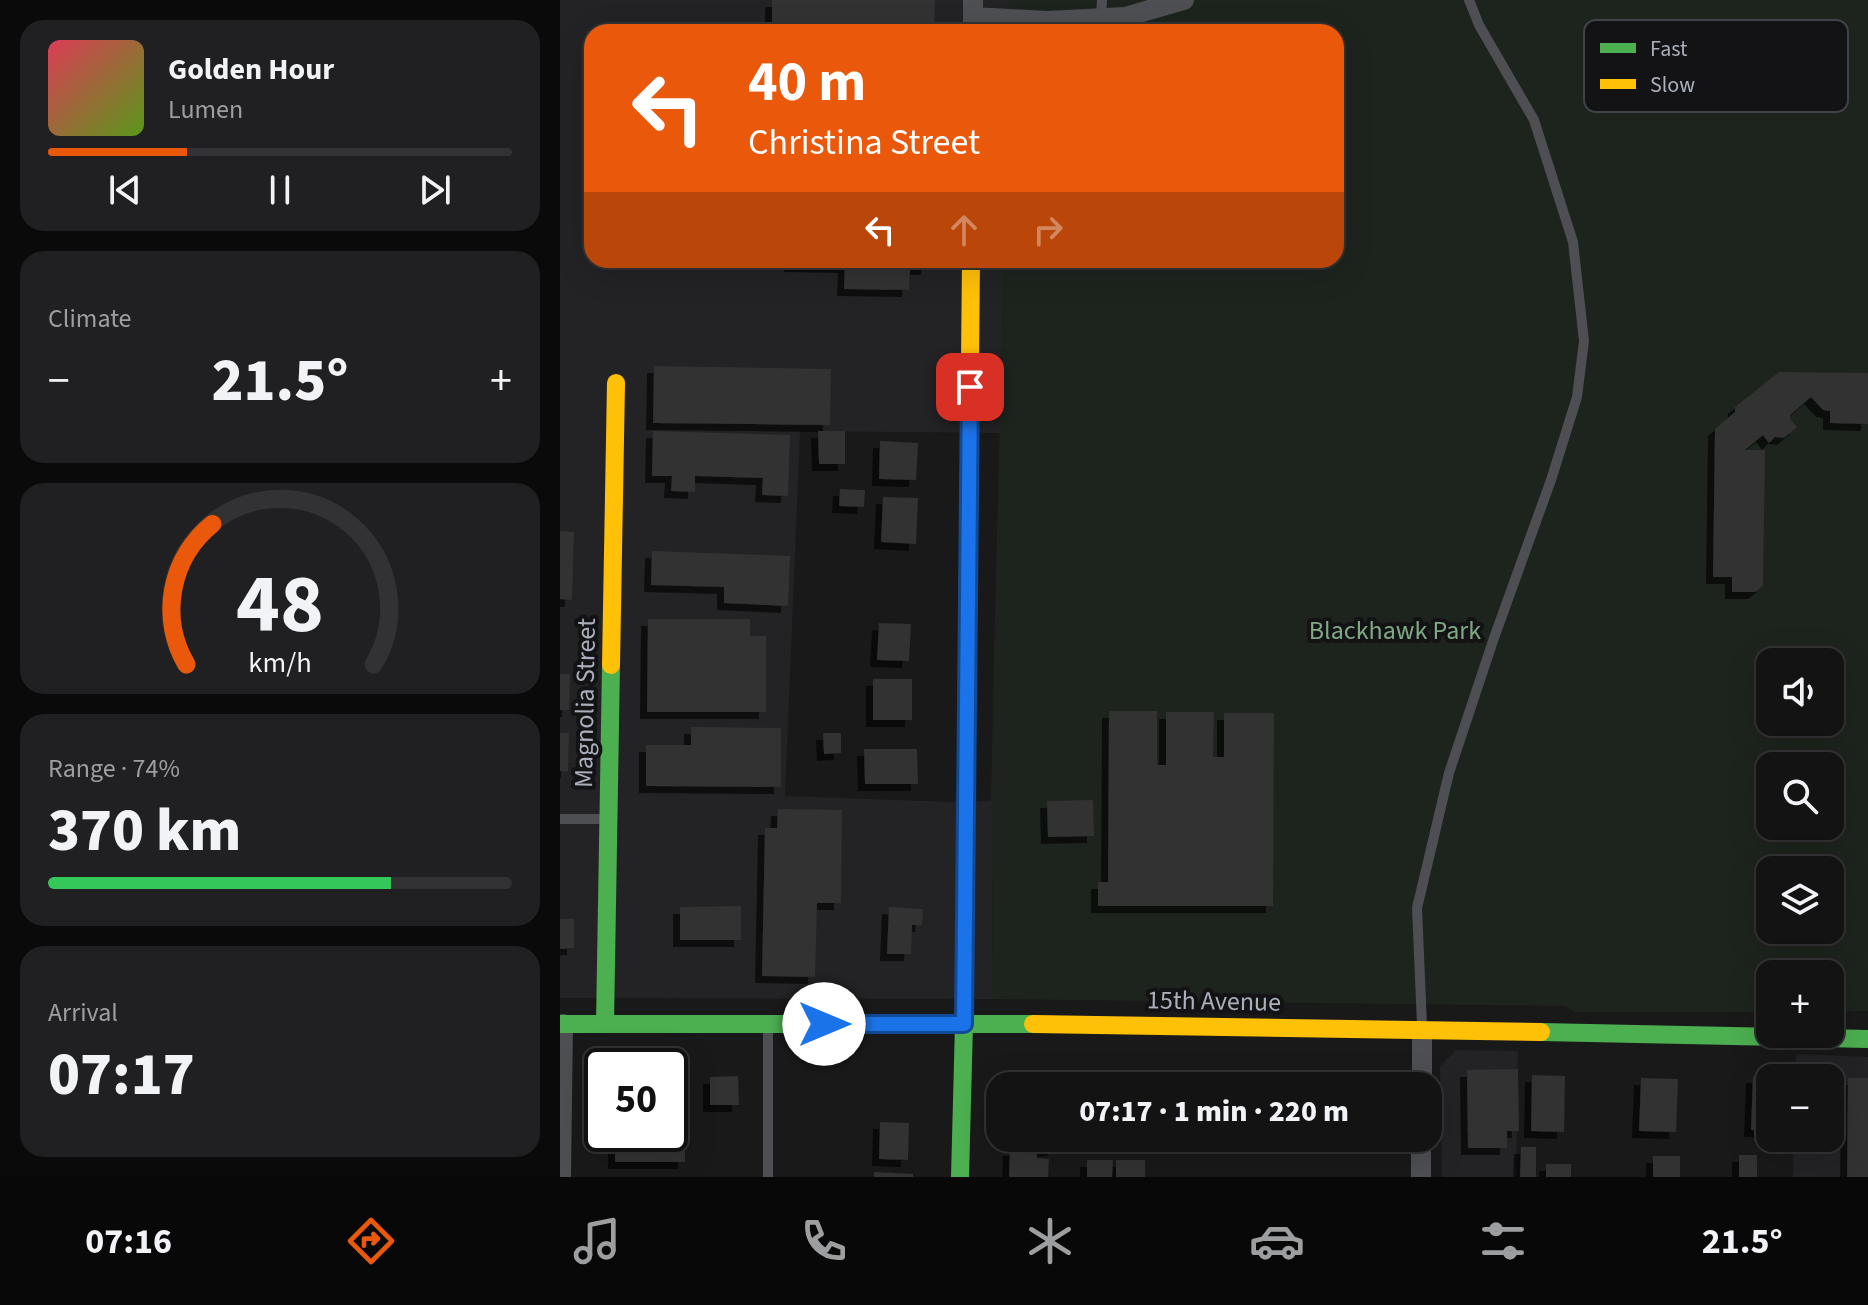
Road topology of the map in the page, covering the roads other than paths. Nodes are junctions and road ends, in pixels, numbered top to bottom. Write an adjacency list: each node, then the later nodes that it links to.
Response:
1 (1184, 0): 3 (street)
2 (1469, 0): 13 (lane)
3 (1102, 9): 4 (street)
4 (973, 16)
5 (971, 268): 12 (street)
6 (616, 383): 8 (street, Magnolia Street)
7 (560, 819): 8 (lane)
8 (609, 819): 10 (street, Magnolia Street)
9 (561, 1024): 10 (street, 15th Avenue); 17 (street)
10 (605, 1024): 11 (street, 15th Avenue)
11 (768, 1024): 12 (street, 15th Avenue); 18 (lane)
12 (964, 1024): 13 (street, 15th Avenue); 19 (street)
13 (1422, 1030): 14 (street, 15th Avenue); 15 (street)
14 (1868, 1039)
15 (1422, 1072)
16 (1421, 1152): 20 (street)
17 (561, 1177)
18 (768, 1177)
19 (960, 1177)
20 (1421, 1177)

